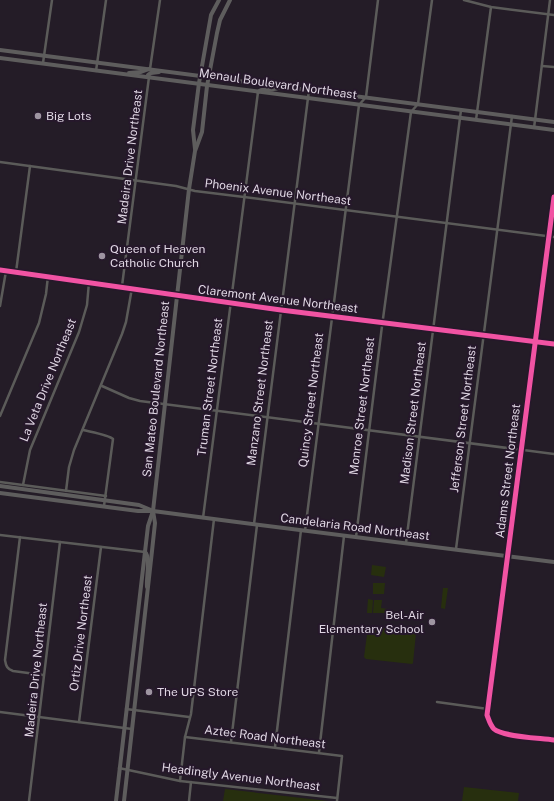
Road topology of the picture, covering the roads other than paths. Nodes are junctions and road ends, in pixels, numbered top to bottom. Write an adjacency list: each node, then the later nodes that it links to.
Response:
1 (52, 0): 14 (street)
2 (106, 0): 17 (street)
3 (160, 0): 20 (street)
4 (219, 0): 24 (main road, San Mateo Boulevard Northeast)
5 (230, 0): 26 (main road, San Mateo Boulevard Northeast)
6 (378, 0): 32 (street)
7 (432, 0): 34 (street)
8 (464, 0): 10 (street)
9 (550, 0): 11 (street)
10 (491, 7): 11 (street); 38 (street)
11 (549, 14): 12 (street); 18 (street)
12 (554, 15)
13 (0, 50): 14 (main road, Menaul Boulevard Northeast)
14 (44, 55): 16 (street); 17 (main road, Menaul Boulevard Northeast)
15 (0, 58): 16 (main road, Menaul Boulevard Northeast)
16 (43, 63): 21 (main road, Menaul Boulevard Northeast)
17 (98, 63): 20 (main road, Menaul Boulevard Northeast); 21 (street)
18 (542, 66): 19 (street); 41 (street)
19 (554, 68)
20 (150, 69): 22 (main road, Menaul Boulevard Northeast); 23 (main road)
21 (96, 71): 23 (main road, Menaul Boulevard Northeast)
22 (165, 71): 24 (main road, Menaul Boulevard Northeast); 25 (main road)
23 (122, 74): 25 (main road, Menaul Boulevard Northeast)
24 (200, 76): 26 (main road, Menaul Boulevard Northeast); 27 (main road, San Mateo Boulevard Northeast)
25 (149, 77): 27 (main road, Menaul Boulevard Northeast); 50 (street, Madeira Drive Northeast)
26 (209, 77): 28 (main road, San Mateo Boulevard Northeast); 29 (main road, Menaul Boulevard Northeast)
27 (198, 83): 28 (main road, Menaul Boulevard Northeast); 47 (main road, San Mateo Boulevard Northeast)
28 (208, 86): 31 (main road, Menaul Boulevard Northeast); 47 (main road, San Mateo Boulevard Northeast)
29 (280, 87): 30 (main road, Menaul Boulevard Northeast); 31 (main road)
30 (309, 90): 32 (main road, Menaul Boulevard Northeast); 33 (street, Manzano Street Northeast)
31 (258, 92): 33 (main road, Menaul Boulevard Northeast); 52 (street, Truman Street Northeast)
32 (366, 97): 34 (main road, Menaul Boulevard Northeast); 35 (street)
33 (308, 98): 35 (main road, Menaul Boulevard Northeast); 54 (street, Manzano Street Northeast)
34 (418, 104): 36 (main road, Menaul Boulevard Northeast); 37 (street)
35 (359, 105): 37 (main road, Menaul Boulevard Northeast); 55 (street, Quincy Street Northeast)
36 (461, 110): 38 (main road, Menaul Boulevard Northeast); 40 (street, Madison Street Northeast)
37 (410, 112): 40 (main road, Menaul Boulevard Northeast); 56 (street, Monroe Street Northeast)
38 (477, 112): 39 (main road, Menaul Boulevard Northeast); 42 (street)
39 (512, 116): 41 (main road, Menaul Boulevard Northeast); 44 (street, Jefferson Street Northeast)
40 (460, 118): 42 (main road, Menaul Boulevard Northeast); 57 (street, Madison Street Northeast)
41 (535, 119): 43 (main road, Menaul Boulevard Northeast); 45 (street)
42 (476, 120): 44 (main road, Menaul Boulevard Northeast)
43 (554, 122)
44 (511, 125): 45 (main road, Menaul Boulevard Northeast); 58 (street, Jefferson Street Northeast)
45 (534, 128): 46 (main road, Menaul Boulevard Northeast)
46 (554, 130)
47 (195, 151): 51 (main road, San Mateo Boulevard Northeast)
48 (0, 162): 49 (street, Phoenix Avenue Northeast)
49 (30, 166): 50 (street, Phoenix Avenue Northeast); 63 (street)
50 (136, 180): 51 (street, Phoenix Avenue Northeast); 66 (street, Madeira Drive Northeast)
51 (189, 189): 52 (street, Phoenix Avenue Northeast); 68 (main road, San Mateo Boulevard Northeast)
52 (244, 197): 54 (street, Phoenix Avenue Northeast); 69 (street, Truman Street Northeast)
53 (554, 197): 59 (street, Adams Street Northeast)
54 (296, 204): 55 (street, Phoenix Avenue Northeast); 71 (street, Manzano Street Northeast)
55 (346, 210): 56 (street, Phoenix Avenue Northeast); 72 (street, Quincy Street Northeast)
56 (397, 216): 57 (street, Phoenix Avenue Northeast); 73 (street, Monroe Street Northeast)
57 (447, 223): 58 (street, Phoenix Avenue Northeast); 74 (street, Madison Street Northeast)
58 (498, 230): 59 (street, Phoenix Avenue Northeast); 75 (street, Jefferson Street Northeast)
59 (549, 236): 60 (street, Phoenix Avenue Northeast); 76 (street, Adams Street Northeast)
60 (554, 237)
61 (0, 270): 62 (street, Claremont Avenue Northeast)
62 (6, 271): 63 (street, Claremont Avenue Northeast); 70 (street)
63 (16, 272): 64 (street, Claremont Avenue Northeast)
64 (48, 276): 65 (street, Claremont Avenue Northeast); 81 (street)
65 (89, 282): 66 (street, Claremont Avenue Northeast); 91 (street, La Veta Drive Northeast)
66 (122, 287): 67 (street, Claremont Avenue Northeast)
67 (132, 288): 68 (street, Claremont Avenue Northeast); 78 (street)
68 (177, 296): 69 (street, Claremont Avenue Northeast); 79 (main road, San Mateo Boulevard Northeast)
69 (231, 303): 71 (street, Claremont Avenue Northeast); 80 (street, Truman Street Northeast)
70 (0, 306)
71 (281, 310): 72 (street, Claremont Avenue Northeast); 82 (street, Manzano Street Northeast)
72 (332, 316): 73 (street, Claremont Avenue Northeast); 83 (street, Quincy Street Northeast)
73 (382, 322): 74 (street, Claremont Avenue Northeast); 85 (street, Monroe Street Northeast)
74 (434, 329): 75 (street, Claremont Avenue Northeast); 86 (street, Madison Street Northeast)
75 (484, 335): 76 (street, Claremont Avenue Northeast); 87 (street, Jefferson Street Northeast)
76 (535, 341): 77 (street, Claremont Avenue Northeast); 88 (street, Adams Street Northeast)
77 (554, 344)
78 (102, 386): 79 (street); 84 (street)
79 (165, 404): 80 (street); 97 (main road, San Mateo Boulevard Northeast)
80 (217, 411): 82 (street); 98 (street, Truman Street Northeast)
81 (0, 416)
82 (267, 417): 83 (street); 100 (street, Manzano Street Northeast)
83 (318, 423): 85 (street); 101 (street, Quincy Street Northeast)
84 (83, 430): 93 (street); 95 (street)
85 (369, 430): 86 (street); 105 (street, Monroe Street Northeast)
86 (420, 436): 87 (street); 107 (street, Madison Street Northeast)
87 (470, 443): 88 (street); 109 (street, Jefferson Street Northeast)
88 (521, 450): 89 (street); 111 (street, Adams Street Northeast)
89 (554, 454)
90 (0, 482): 91 (street)
91 (23, 485): 93 (street)
92 (0, 486): 95 (main road, Candelaria Road Northeast)
93 (66, 491): 95 (street)
94 (0, 493): 96 (main road, Candelaria Road Northeast)
95 (106, 498): 96 (street); 97 (main road, Candelaria Road Northeast)
96 (104, 507): 97 (main road, Candelaria Road Northeast)
97 (153, 511): 98 (main road, Candelaria Road Northeast); 110 (main road, San Mateo Boulevard Northeast); 113 (main road, San Mateo Boulevard Northeast)
98 (203, 518): 99 (main road, Candelaria Road Northeast)
99 (214, 519): 100 (main road, Candelaria Road Northeast); 121 (street)
100 (256, 525): 101 (main road, Candelaria Road Northeast); 127 (street, Manzano Street Northeast)
101 (303, 531): 103 (main road, Candelaria Road Northeast); 128 (street, Quincy Street Northeast)
102 (0, 534): 104 (street)
103 (344, 536): 105 (main road, Candelaria Road Northeast); 129 (street)
104 (20, 537): 106 (street); 114 (street)
105 (356, 537): 107 (main road, Candelaria Road Northeast)
106 (60, 542): 108 (street); 114 (street, Madeira Drive Northeast)
107 (406, 543): 109 (main road, Candelaria Road Northeast)
108 (101, 547): 110 (street); 122 (street, Ortiz Drive Northeast)
109 (456, 549): 111 (main road, Candelaria Road Northeast)
110 (145, 552): 113 (main road); 116 (main road, San Mateo Boulevard Northeast)
111 (508, 556): 112 (main road, Candelaria Road Northeast); 117 (street, Adams Street Northeast)
112 (554, 562)
113 (148, 593): 118 (main road, San Mateo Boulevard Northeast)
114 (43, 675): 120 (street, Madeira Drive Northeast)
115 (437, 702): 117 (street)
116 (126, 709): 118 (street, Aztec Road Northeast); 123 (main road, San Mateo Boulevard Northeast)
117 (488, 709): 126 (street, Adams Street Northeast)
118 (134, 710): 121 (street, Aztec Road Northeast); 124 (main road, San Mateo Boulevard Northeast)
119 (0, 712): 120 (street)
120 (39, 717): 122 (street); 135 (street, Madeira Drive Northeast)
121 (189, 717): 125 (street)
122 (79, 722): 123 (street)
123 (124, 728): 124 (street); 130 (main road, San Mateo Boulevard Northeast)
124 (132, 729): 131 (main road, San Mateo Boulevard Northeast)
125 (185, 737): 127 (street, Aztec Road Northeast); 132 (street)
126 (554, 740)
127 (231, 742): 128 (street, Aztec Road Northeast)
128 (276, 747): 129 (street, Aztec Road Northeast)
129 (319, 752): 134 (street, Aztec Road Northeast)
130 (119, 768): 131 (street, Headingly Avenue Northeast); 136 (main road, San Mateo Boulevard Northeast)
131 (128, 769): 132 (street, Headingly Avenue Northeast); 137 (main road, San Mateo Boulevard Northeast)
132 (180, 780): 133 (street, Headingly Avenue Northeast)
133 (191, 782): 134 (street, Headingly Avenue Northeast); 138 (street)
134 (337, 800)
135 (29, 801)
136 (116, 801)
137 (124, 801)
138 (189, 801)

